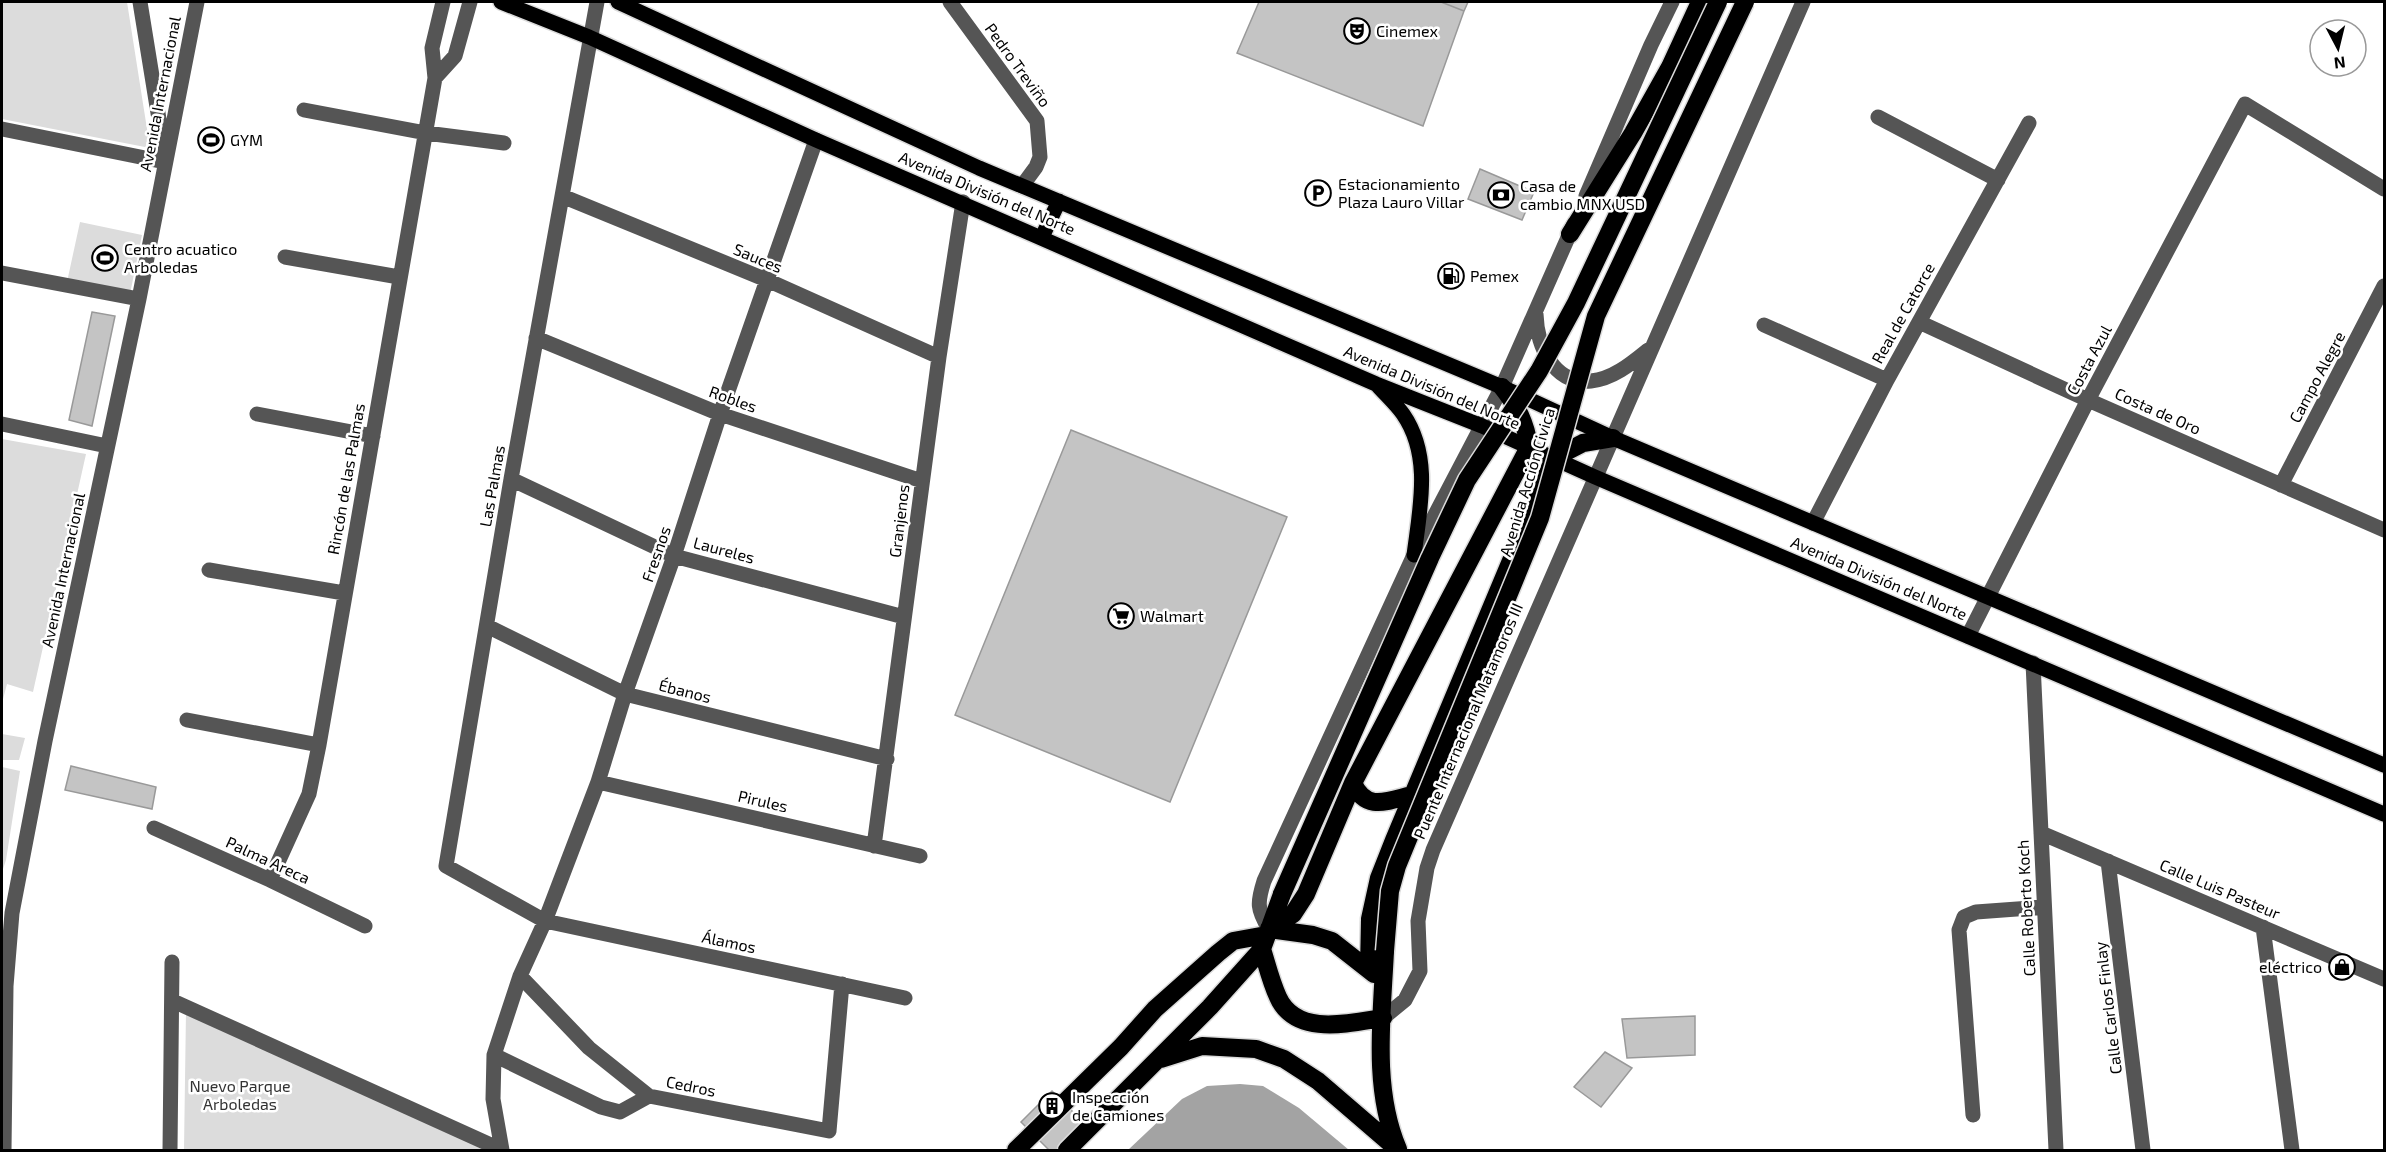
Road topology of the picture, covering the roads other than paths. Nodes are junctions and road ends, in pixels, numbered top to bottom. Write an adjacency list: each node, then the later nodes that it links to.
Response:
1 (140, 2): 23 (street)
2 (197, 2): 23 (street, Avenida Internacional)
3 (443, 2): 15 (street, Rincón de las Palmas)
4 (470, 2): 15 (street)
5 (501, 2): 14 (main road, Avenida División del Norte)
6 (597, 2): 14 (street, Las Palmas)
7 (618, 2): 25 (main road, Avenida División del Norte)
8 (949, 2): 25 (street, Pedro Treviño)
9 (1672, 2): 30 (street)
10 (1700, 2): 30 (highway)
11 (1718, 2): 92 (highway, Avenida Acción Civica, bridge)
12 (1745, 2): 98 (highway, Avenida Acción Civica, bridge)
13 (1803, 2): 42 (street)
14 (589, 37): 21 (main road, Avenida División del Norte); 27 (street, Las Palmas)
15 (435, 78): 20 (street, Rincón de las Palmas)
16 (304, 110): 20 (street)
17 (1878, 117): 24 (street)
18 (2029, 123): 24 (street, Real de Catorce)
19 (2, 129): 23 (street)
20 (426, 133): 22 (street); 34 (street, Rincón de las Palmas)
21 (816, 140): 29 (main road, Avenida División del Norte); 35 (street, Fresnos)
22 (504, 143)
23 (165, 162): 37 (street, Avenida Internacional)
24 (1998, 180): 39 (street, Real de Catorce)
25 (1022, 186): 28 (main road, Avenida División del Norte)
26 (2385, 189): 47 (street, Costa Azul)
27 (562, 196): 35 (street, Sauces); 41 (street, Las Palmas)
28 (1059, 201): 31 (main road); 46 (main road, Avenida División del Norte)
29 (963, 202): 31 (main road, Avenida División del Norte); 43 (street, Granjenos)
30 (1570, 234): 38 (street)
31 (1042, 237): 45 (main road, Avenida División del Norte)
32 (285, 257): 34 (street)
33 (2, 273): 37 (street)
34 (399, 277): 52 (street, Rincón de las Palmas)
35 (766, 280): 43 (street, Sauces); 49 (street, Fresnos)
36 (2385, 286): 60 (street, Campo Alegre)
37 (139, 299): 54 (street, Avenida Internacional)
38 (1536, 308): 42 (street); 46 (street)
39 (1919, 322): 44 (street, Real de Catorce); 47 (street, Costa de Oro)
40 (1764, 325): 44 (street)
41 (536, 338): 49 (street, Robles); 58 (street, Las Palmas)
42 (1652, 347): 53 (street)
43 (939, 357): 59 (street, Granjenos)
44 (1887, 380): 61 (street, Real de Catorce)
45 (1376, 384): 51 (main road, Avenida División del Norte); 63 (main road)
46 (1502, 387): 51 (street); 53 (main road, Avenida División del Norte); 55 (highway)
47 (2088, 400): 60 (street, Costa de Oro); 67 (street, Costa Azul)
48 (257, 414): 52 (street)
49 (720, 414): 59 (street, Robles); 64 (street, Fresnos)
50 (2, 424): 54 (street)
51 (1482, 426): 55 (main road, Avenida División del Norte); 63 (street)
52 (373, 436): 66 (street, Rincón de las Palmas)
53 (1612, 438): 56 (highway); 57 (street, Puente Internacional Matamoros III); 61 (main road, Avenida División del Norte)
54 (107, 446): 88 (street, Avenida Internacional)
55 (1529, 447): 56 (main road, Avenida División del Norte); 78 (highway)
56 (1554, 458): 57 (main road, Avenida División del Norte); 79 (highway)
57 (1595, 477): 70 (main road, Avenida División del Norte); 101 (street, Puente Internacional Matamoros III)
58 (511, 479): 64 (street, Laureles); 69 (street, Las Palmas)
59 (922, 481): 68 (street, Granjenos)
60 (2281, 485): 62 (street, Costa de Oro)
61 (1813, 523): 67 (main road, Avenida División del Norte)
62 (2385, 530)
63 (1414, 555): 92 (street)
64 (674, 556): 68 (street, Laureles); 72 (street, Fresnos)
65 (209, 570): 66 (street)
66 (344, 593): 74 (street, Rincón de las Palmas)
67 (1988, 597): 70 (street, Costa Azul); 76 (main road, Avenida División del Norte)
68 (904, 617): 75 (street, Granjenos)
69 (487, 626): 72 (street, Ébanos); 89 (street, Las Palmas)
70 (1968, 636): 71 (main road, Avenida División del Norte)
71 (2033, 663): 80 (main road, Avenida División del Norte); 82 (street, Calle Roberto Koch)
72 (625, 694): 75 (street, Ébanos); 77 (street, Fresnos)
73 (187, 720): 74 (street)
74 (319, 745): 86 (street, Rincón de las Palmas)
75 (886, 759): 83 (street, Granjenos)
76 (2385, 765)
77 (598, 782): 83 (street, Pirules); 89 (street, Fresnos)
78 (1353, 783): 79 (highway); 92 (highway)
79 (1412, 795): 94 (highway)
80 (2385, 814)
81 (154, 828): 86 (street, Palma Areca)
82 (2041, 832): 85 (street, Calle Luis Pasteur); 87 (street, Calle Roberto Koch)
83 (874, 846): 84 (street, Pirules)
84 (920, 856)
85 (2108, 861): 91 (street, Calle Luis Pasteur); 113 (street, Calle Carlos Finlay)
86 (270, 880): 90 (street, Palma Areca)
87 (2044, 907): 105 (street); 112 (street, Calle Roberto Koch)
88 (7, 913): 106 (street, Avenida Internacional)
89 (545, 921): 95 (street, Fresnos); 97 (street, Álamos)
90 (365, 927)
91 (2263, 927): 96 (street, Calle Luis Pasteur); 114 (street)
92 (1266, 938): 94 (highway); 101 (highway); 103 (highway); 109 (highway)
93 (172, 962): 100 (street)
94 (1369, 969): 98 (highway)
95 (520, 976): 102 (street, Fresnos); 104 (street, Cedros)
96 (2385, 979)
97 (842, 984): 99 (street, Álamos); 104 (street, Cedros)
98 (1384, 984): 101 (highway)
99 (905, 998)
100 (173, 1000): 107 (street); 108 (street)
101 (1383, 1018): 111 (highway)
102 (494, 1055): 104 (street); 108 (street, Fresnos)
103 (1159, 1059): 110 (highway); 111 (highway)
104 (649, 1096)
105 (1973, 1115)
106 (4, 1150)
107 (170, 1150)
108 (502, 1150)
109 (1016, 1150)
110 (1067, 1150)
111 (1398, 1150)
112 (2056, 1150)
113 (2143, 1150)
114 (2292, 1150)

